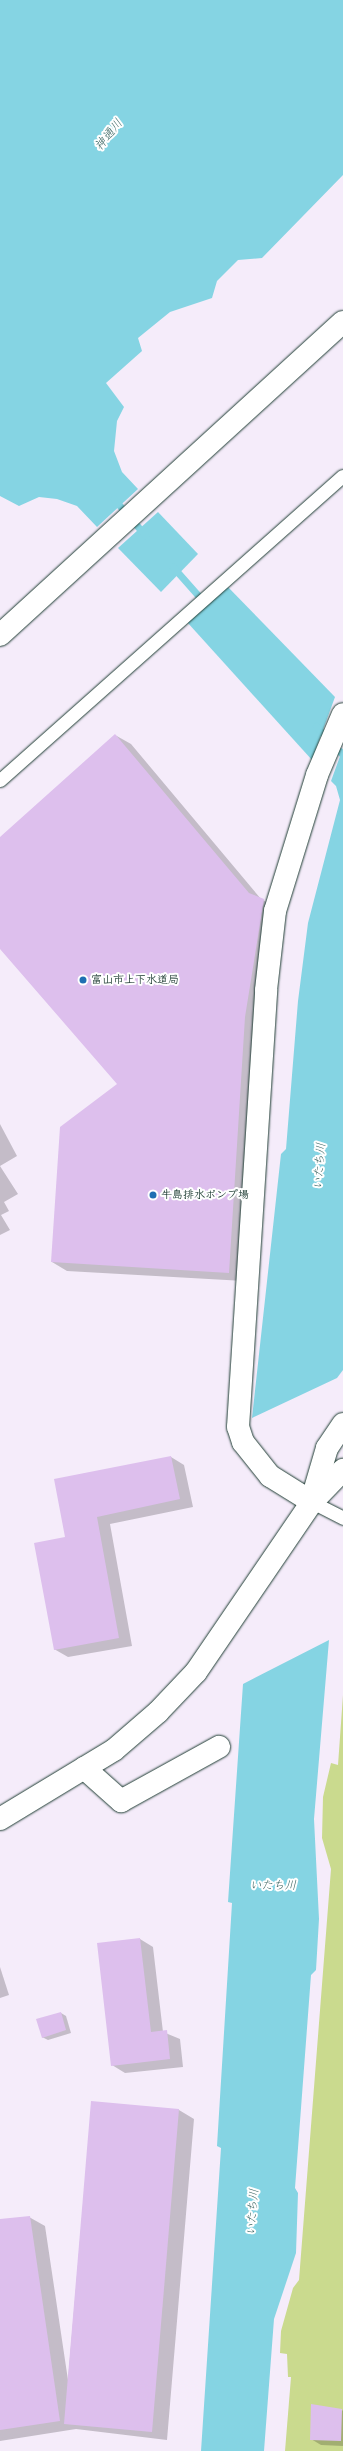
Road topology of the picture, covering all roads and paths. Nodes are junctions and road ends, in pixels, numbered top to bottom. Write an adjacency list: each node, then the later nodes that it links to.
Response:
1 (343, 322): 3 (street)
2 (343, 476): 5 (lane)
3 (0, 635)
4 (343, 714): 8 (street)
5 (0, 780)
6 (343, 1424): 8 (street)
7 (343, 1470): 8 (street)
8 (308, 1508): 9 (lane); 11 (street)
9 (343, 1518)
10 (219, 1747): 11 (street)
11 (84, 1768): 12 (street)
12 (0, 1819)

